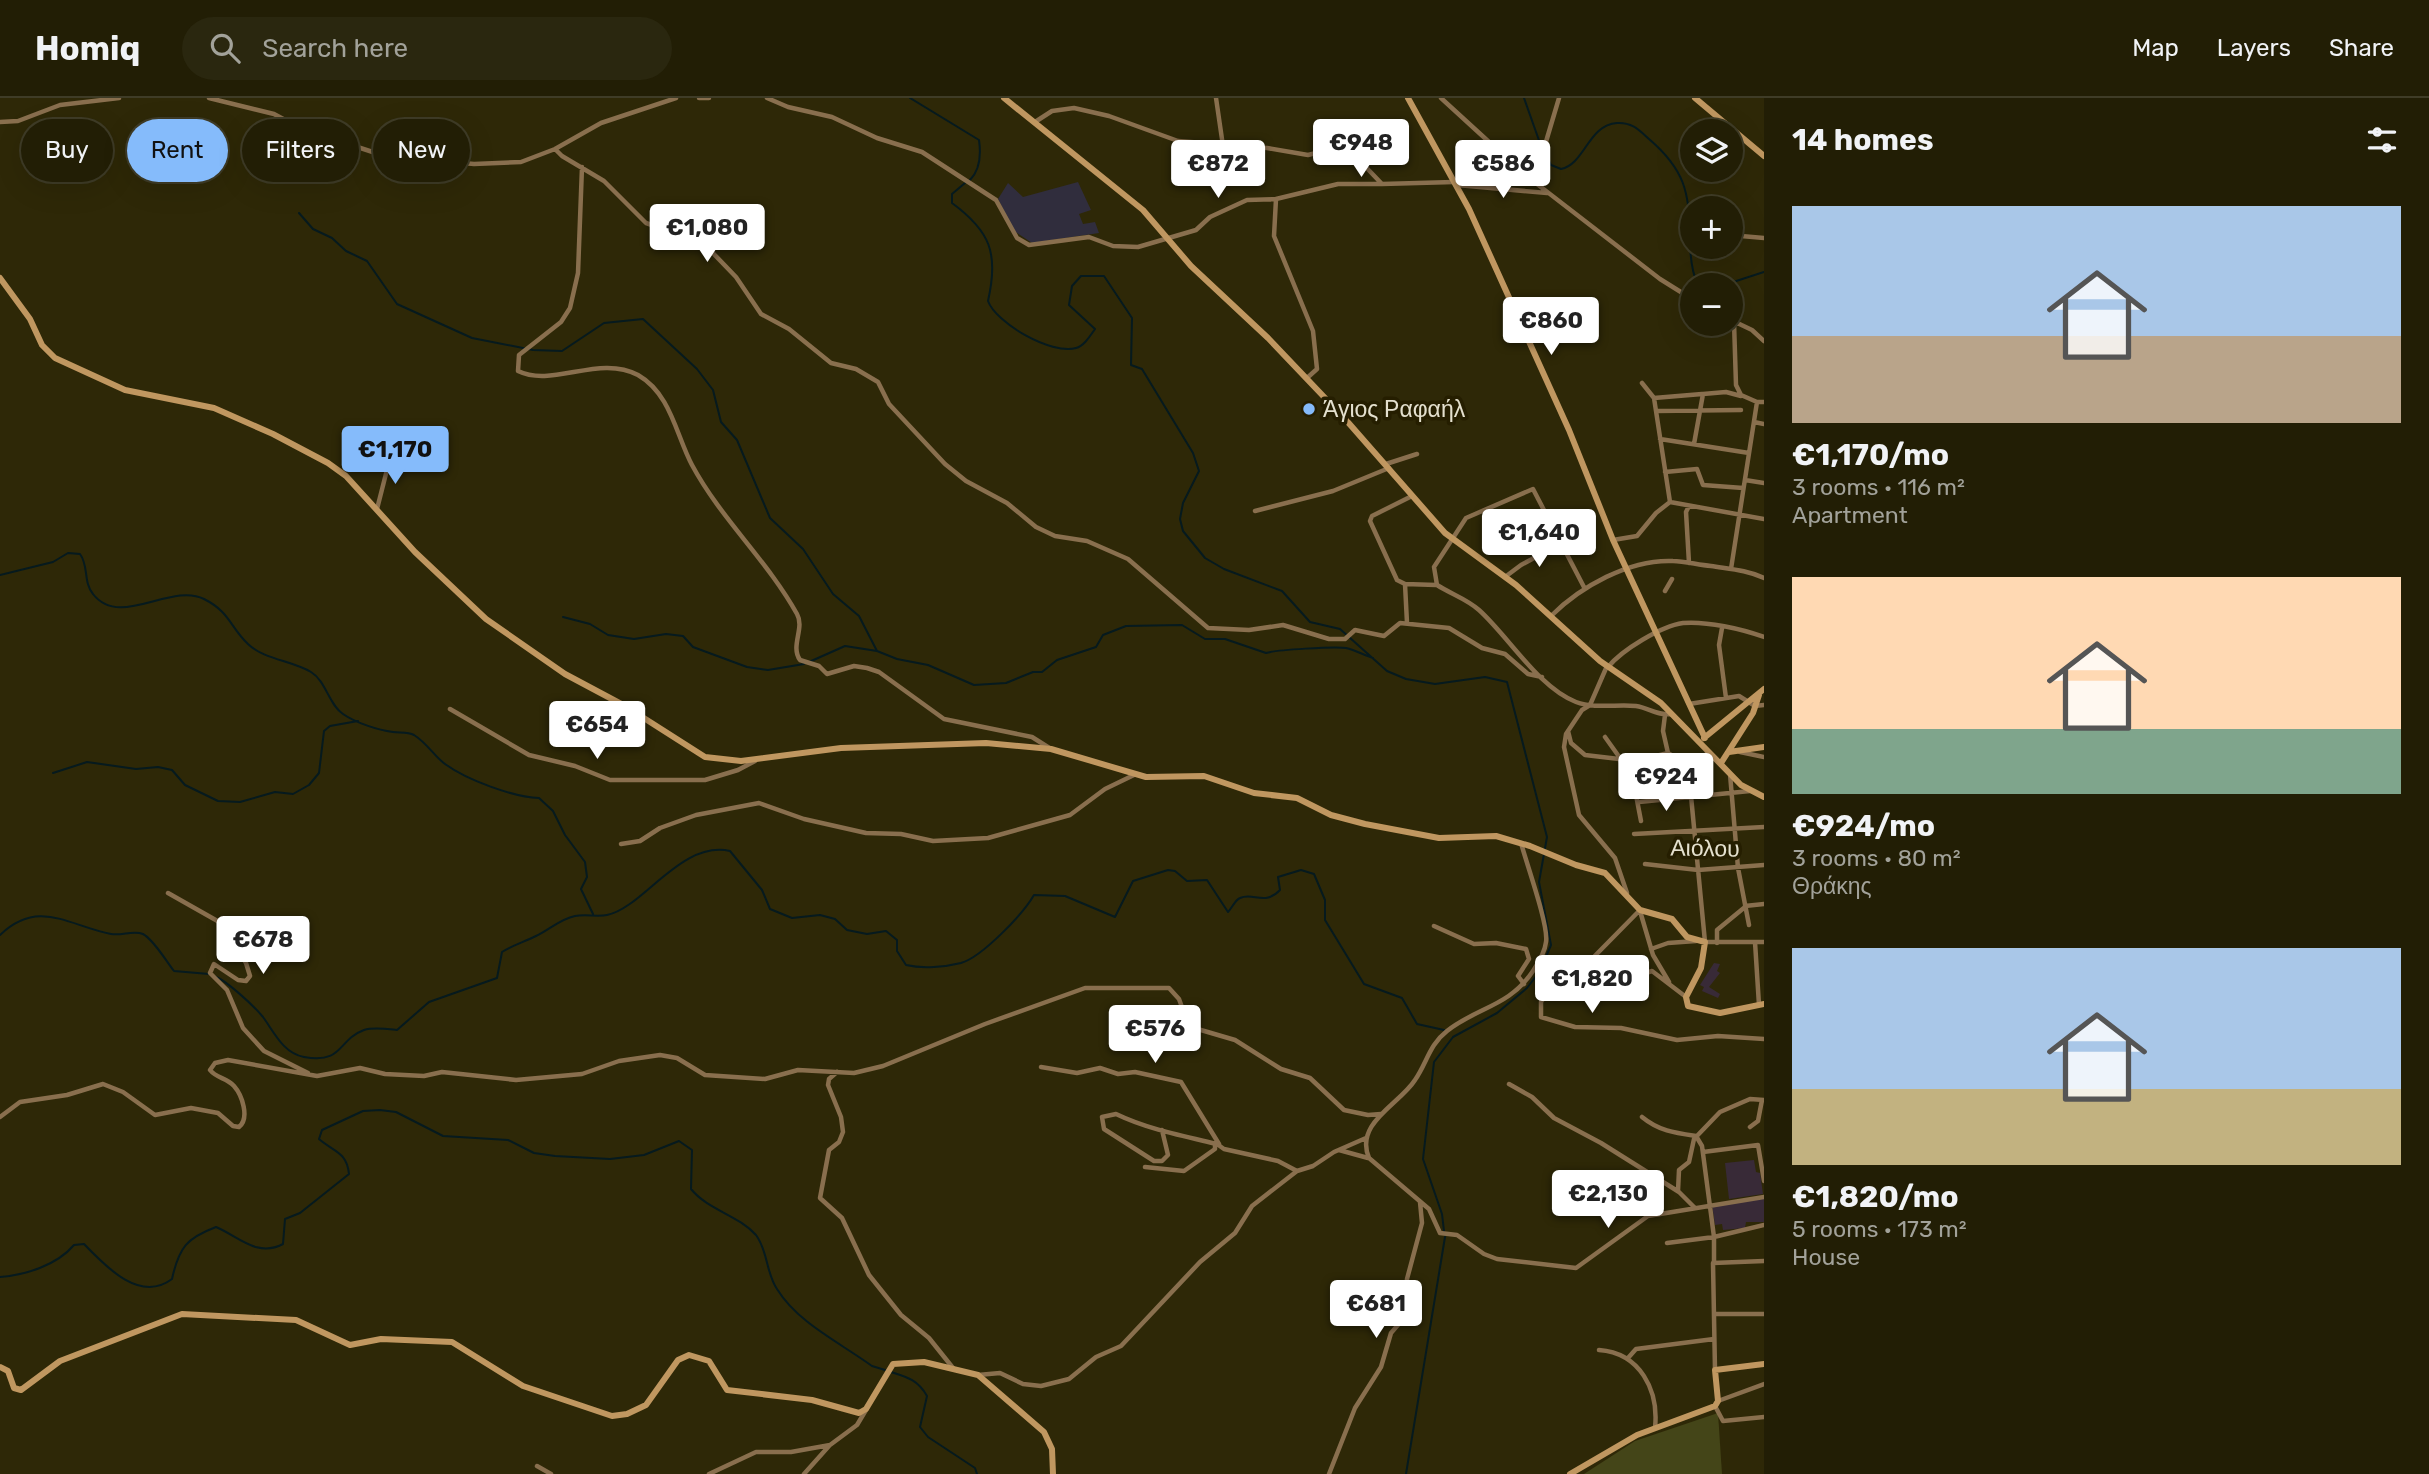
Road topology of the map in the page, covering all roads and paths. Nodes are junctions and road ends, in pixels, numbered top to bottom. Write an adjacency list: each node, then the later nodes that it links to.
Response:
1 (119, 98): 14 (street)
2 (209, 98): 17 (street)
3 (676, 98): 17 (street)
4 (699, 98): 5 (street)
5 (709, 98)
6 (767, 98): 13 (street)
7 (1004, 98): 15 (street)
8 (1216, 98): 16 (street)
9 (1408, 98): 21 (street)
10 (1441, 98): 20 (street)
11 (1559, 98): 20 (street)
12 (1695, 98): 18 (street)
13 (780, 100): 26 (street)
14 (0, 122)
15 (1034, 123): 16 (street); 26 (street)
16 (1223, 146): 22 (street)
17 (555, 149): 19 (street)
18 (1764, 156)
19 (582, 167): 76 (street); 96 (street)
20 (1524, 174): 23 (street)
21 (1456, 183): 22 (street); 23 (street); 63 (street)
22 (1382, 184): 24 (street)
23 (1551, 194): 29 (street)
24 (1276, 199): 26 (street); 33 (street)
25 (1743, 236): 27 (street)
26 (1166, 237): 33 (street)
27 (1764, 238)
28 (0, 278): 58 (street)
29 (1680, 292)
30 (1743, 326): 32 (street)
31 (1733, 336): 37 (street)
32 (1764, 341)
33 (1306, 379): 50 (street)
34 (1642, 383): 36 (street)
35 (1703, 394): 36 (street); 37 (street); 40 (street)
36 (1654, 398): 42 (street)
37 (1745, 398): 38 (street)
38 (1757, 402): 39 (street); 43 (street)
39 (1764, 402)
40 (1698, 410): 41 (street); 42 (street); 46 (street)
41 (1741, 410)
42 (1656, 411): 45 (street)
43 (1754, 422): 44 (street); 47 (street)
44 (1764, 424)
45 (1660, 439): 46 (street); 51 (street)
46 (1694, 444): 47 (street)
47 (1749, 453): 52 (street)
48 (1417, 454): 50 (street)
49 (390, 458): 58 (street)
50 (1387, 466): 55 (street); 59 (street)
51 (1665, 472): 54 (street); 56 (street)
52 (1745, 480): 53 (street); 54 (street)
53 (1764, 483)
54 (1743, 488): 60 (street)
55 (1412, 496): 62 (street); 71 (street)
56 (1670, 502): 57 (street); 63 (street)
57 (1690, 505): 60 (street); 65 (street)
58 (377, 510): 102 (street)
59 (1255, 511)
60 (1739, 514): 61 (street); 67 (street)
61 (1764, 519)
62 (1451, 537): 64 (street); 68 (street); 72 (street)
63 (1613, 540): 66 (street)
64 (1562, 543): 68 (street); 73 (street)
65 (1689, 563): 66 (street); 67 (street)
66 (1627, 569): 73 (street); 78 (street)
67 (1731, 569): 69 (street)
68 (1505, 577): 75 (street)
69 (1764, 578)
70 (1672, 579): 74 (street)
71 (1405, 584): 72 (street); 76 (street)
72 (1437, 585): 81 (street)
73 (1585, 589): 75 (street)
74 (1665, 591)
75 (1550, 616): 80 (street)
76 (1407, 623): 81 (street)
77 (1722, 628): 78 (street); 79 (street); 83 (street)
78 (1657, 634): 80 (street); 85 (street)
79 (1764, 637)
80 (1607, 666): 86 (street); 90 (street)
81 (1542, 677): 86 (street)
82 (1762, 691): 84 (street); 88 (street)
83 (1726, 698): 84 (street); 85 (street)
84 (1749, 701): 88 (street); 94 (street)
85 (1689, 704): 94 (street)
86 (1590, 705): 91 (street); 92 (street)
87 (1764, 705): 88 (street)
88 (1755, 706): 97 (street)
89 (450, 709): 102 (street)
90 (1673, 714): 91 (street); 94 (street)
91 (1665, 715): 99 (street)
92 (1568, 730): 101 (street); 126 (street)
93 (1605, 737): 101 (street)
94 (1702, 740): 98 (street)
95 (1764, 747): 97 (street)
96 (1051, 749): 102 (street); 106 (street)
97 (1732, 751): 100 (street); 104 (street)
98 (1709, 752): 104 (street); 105 (street)
99 (1668, 753): 103 (street); 105 (street)
100 (1764, 757)
101 (1620, 758): 103 (street); 109 (street)
102 (756, 760)
103 (1639, 761): 109 (street)
104 (1721, 763): 107 (street)
105 (1691, 767): 112 (street)
106 (1137, 774): 119 (street); 120 (street)
107 (1730, 774): 108 (street); 110 (street)
108 (1750, 791): 110 (street); 111 (street)
109 (1636, 795): 113 (street)
110 (1731, 795): 112 (street); 116 (street)
111 (1764, 797)
112 (1691, 799): 113 (street); 117 (street)
113 (1639, 802): 114 (street)
114 (1641, 821)
115 (1764, 827): 116 (street)
116 (1734, 829): 117 (street); 123 (street)
117 (1695, 831): 118 (street); 124 (street)
118 (1634, 834)
119 (1521, 843): 126 (street); 138 (street)
120 (621, 844)
121 (1645, 864): 124 (street, Αιόλου)
122 (1764, 865): 123 (street, Αιόλου)
123 (1738, 868): 124 (street, Αιόλου); 128 (street)
124 (1698, 870): 132 (street)
125 (168, 892): 146 (street)
126 (1627, 893): 129 (street)
127 (1764, 904): 128 (street)
128 (1745, 906): 130 (street); 135 (street)
129 (1640, 910): 132 (street); 136 (street); 142 (street)
130 (1749, 925)
131 (1434, 926): 138 (street)
132 (1701, 942): 135 (street); 136 (street); 140 (street)
133 (1755, 942): 134 (street); 135 (street); 141 (street)
134 (1764, 942)
135 (1717, 943)
136 (1651, 949): 137 (street)
137 (1669, 982): 139 (street); 140 (street)
138 (1524, 984): 150 (street)
139 (1621, 987)
140 (1686, 997): 141 (street)
141 (1761, 1004)
142 (1764, 1039)
143 (1041, 1067): 157 (street)
144 (817, 1071): 145 (street); 146 (street); 148 (street)
145 (837, 1072): 148 (street); 150 (street)
146 (312, 1075): 152 (street)
147 (1509, 1084): 164 (street)
148 (828, 1085): 181 (street)
149 (1763, 1100): 153 (street); 155 (street)
150 (1381, 1114): 156 (street)
151 (1642, 1116): 155 (street)
152 (0, 1117)
153 (1750, 1127)
154 (1162, 1130): 154 (street); 157 (street)
155 (1696, 1136): 159 (street); 164 (street)
156 (1367, 1137): 158 (street); 160 (street)
157 (1217, 1144): 161 (street); 162 (street)
158 (1339, 1150): 160 (street); 162 (street)
159 (1703, 1152): 163 (street); 167 (street)
160 (1372, 1161): 166 (street)
161 (1145, 1167)
162 (1297, 1171): 183 (street)
163 (1764, 1181)
164 (1678, 1192): 168 (street)
165 (1764, 1197): 167 (street)
166 (1420, 1201): 168 (street); 195 (street)
167 (1710, 1205): 168 (street); 170 (street)
168 (1695, 1209)
169 (1764, 1225): 170 (street)
170 (1714, 1237): 171 (street); 173 (street)
171 (1667, 1243)
172 (1764, 1261): 173 (street)
173 (1713, 1264): 174 (street)
174 (1714, 1314): 175 (street); 176 (street)
175 (1764, 1314)
176 (1714, 1339): 178 (street); 182 (street)
177 (1599, 1350): 178 (street)
178 (1627, 1359): 188 (street)
179 (1764, 1366): 182 (street)
180 (0, 1367): 186 (street)
181 (954, 1368): 183 (street); 186 (street)
182 (1716, 1370): 185 (street)
183 (978, 1375): 194 (street)
184 (1764, 1384): 185 (street)
185 (1716, 1403): 187 (street); 188 (street)
186 (866, 1409): 189 (street)
187 (1764, 1417)
188 (1655, 1428): 196 (street)
189 (830, 1445): 192 (street); 193 (street)
190 (537, 1466): 191 (street)
191 (551, 1474)
192 (709, 1474)
193 (804, 1474)
194 (1053, 1474)
195 (1329, 1474)
196 (1570, 1474)

